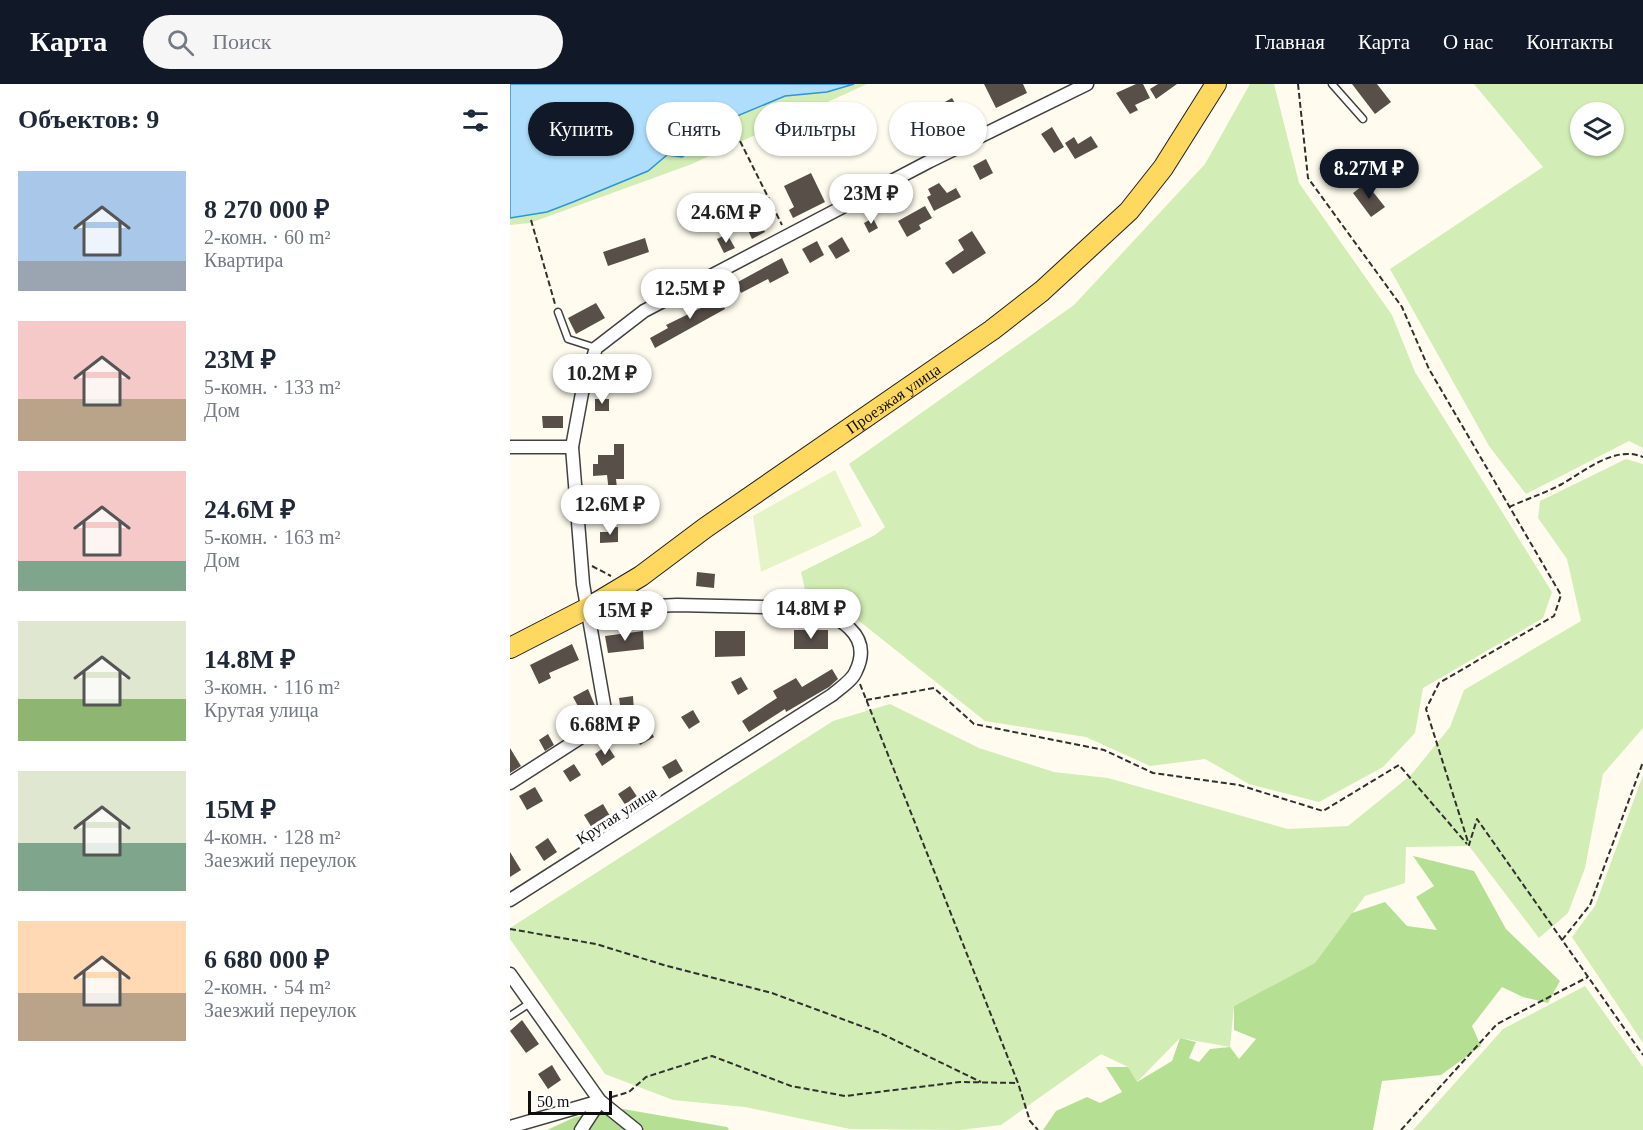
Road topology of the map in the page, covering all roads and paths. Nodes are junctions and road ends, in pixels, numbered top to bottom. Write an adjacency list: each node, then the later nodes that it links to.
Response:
1 (1087, 84): 8 (street)
2 (1216, 84): 17 (main road, Проезжая улица)
3 (1298, 84): 14 (path)
4 (1332, 84): 5 (lane)
5 (1363, 119)
6 (742, 146): 8 (path)
7 (531, 220): 9 (path)
8 (788, 235): 10 (street)
9 (558, 312): 10 (lane)
10 (596, 348): 12 (street)
11 (510, 447): 12 (street)
12 (573, 447): 15 (street)
13 (1643, 457): 14 (path)
14 (1509, 507): 23 (path)
15 (581, 558): 16 (path); 17 (street)
16 (616, 579)
17 (586, 609): 18 (main road, Проезжая улица); 19 (street); 22 (street)
18 (510, 648)
19 (856, 673): 20 (path); 24 (street, Крутая улица)
20 (866, 700): 23 (path); 33 (path)
21 (1643, 762): 26 (path)
22 (510, 783)
23 (1468, 845): 26 (path)
24 (510, 900)
25 (510, 928): 32 (path)
26 (1562, 940): 28 (path)
27 (510, 974): 29 (street)
28 (1588, 977): 31 (path); 39 (path)
29 (530, 1002): 30 (lane); 34 (street)
30 (510, 1017)
31 (1643, 1055)
32 (981, 1082): 33 (path); 34 (path)
33 (1018, 1083): 38 (path)
34 (600, 1101): 35 (street); 36 (street); 37 (street)
35 (510, 1127)
36 (581, 1130)
37 (636, 1130)
38 (1038, 1130)
39 (1401, 1130)

